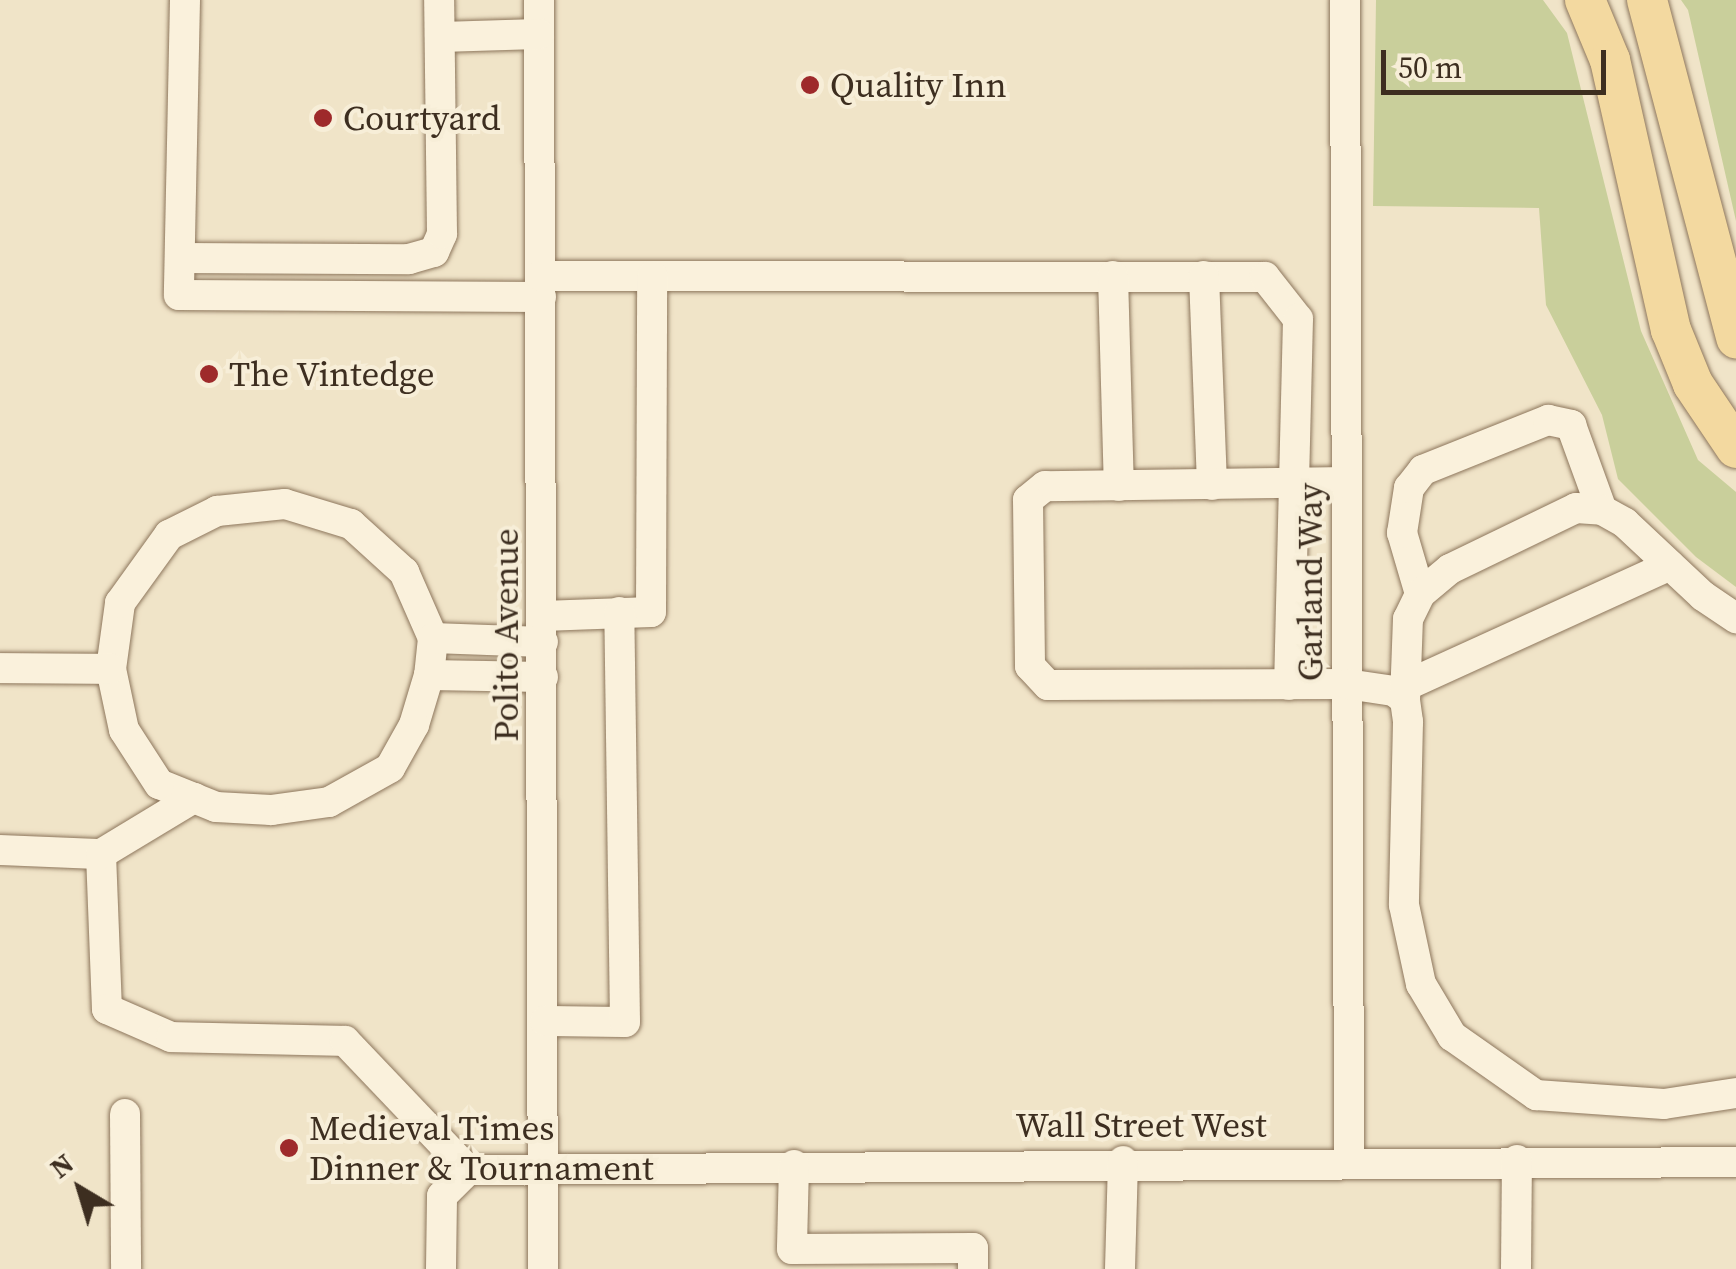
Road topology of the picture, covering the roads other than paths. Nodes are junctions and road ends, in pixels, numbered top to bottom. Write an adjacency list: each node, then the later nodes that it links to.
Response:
1 (185, 0): 9 (street)
2 (440, 0): 8 (street)
3 (539, 0): 7 (street, Polito Avenue)
4 (1345, 0): 16 (street, Garland Way)
5 (1585, 0): 15 (main road)
6 (1647, 0): 14 (main road)
7 (540, 34): 8 (street); 13 (street, Polito Avenue)
8 (440, 37): 9 (street)
9 (180, 258): 13 (street)
10 (652, 276): 11 (street); 13 (street); 23 (street)
11 (1113, 276): 12 (street); 19 (street)
12 (1204, 276): 17 (street); 18 (street)
13 (541, 287): 25 (street, Polito Avenue)
14 (1736, 338)
15 (1736, 448)
16 (1347, 482): 17 (street); 31 (street, Garland Way)
17 (1289, 483): 18 (street); 32 (street)
18 (1212, 485): 19 (street)
19 (1119, 486): 32 (street)
20 (1602, 510): 21 (street); 22 (street); 22 (street)
21 (1670, 565): 24 (street); 33 (street)
22 (1420, 594): 33 (street)
23 (618, 612): 25 (street); 37 (street)
24 (1736, 618)
25 (543, 629): 26 (street); 30 (street, Polito Avenue)
26 (433, 638): 28 (street); 29 (street)
27 (0, 668): 28 (street)
28 (111, 668): 34 (street)
29 (429, 675): 30 (street); 34 (street)
30 (543, 677): 37 (street, Polito Avenue)
31 (1347, 684): 32 (street); 33 (street); 43 (street, Garland Way)
32 (1289, 685)
33 (1405, 693): 38 (street)
34 (194, 798): 36 (street)
35 (0, 850): 36 (street)
36 (100, 854): 46 (street)
37 (546, 1021): 45 (street, Polito Avenue)
38 (1736, 1093)
39 (125, 1114): 47 (street)
40 (1517, 1160): 42 (street, Wall Street West); 43 (street, Wall Street West); 52 (street)
41 (1123, 1161): 43 (street, Wall Street West); 44 (street, Wall Street West); 51 (street)
42 (1736, 1162)
43 (1349, 1164)
44 (794, 1165): 45 (street, Wall Street West); 50 (street)
45 (545, 1168): 46 (street, Wall Street West); 49 (street, Polito Avenue)
46 (468, 1170): 48 (street)
47 (126, 1269)
48 (441, 1269)
49 (543, 1269)
50 (973, 1269)
51 (1120, 1269)
52 (1516, 1269)

